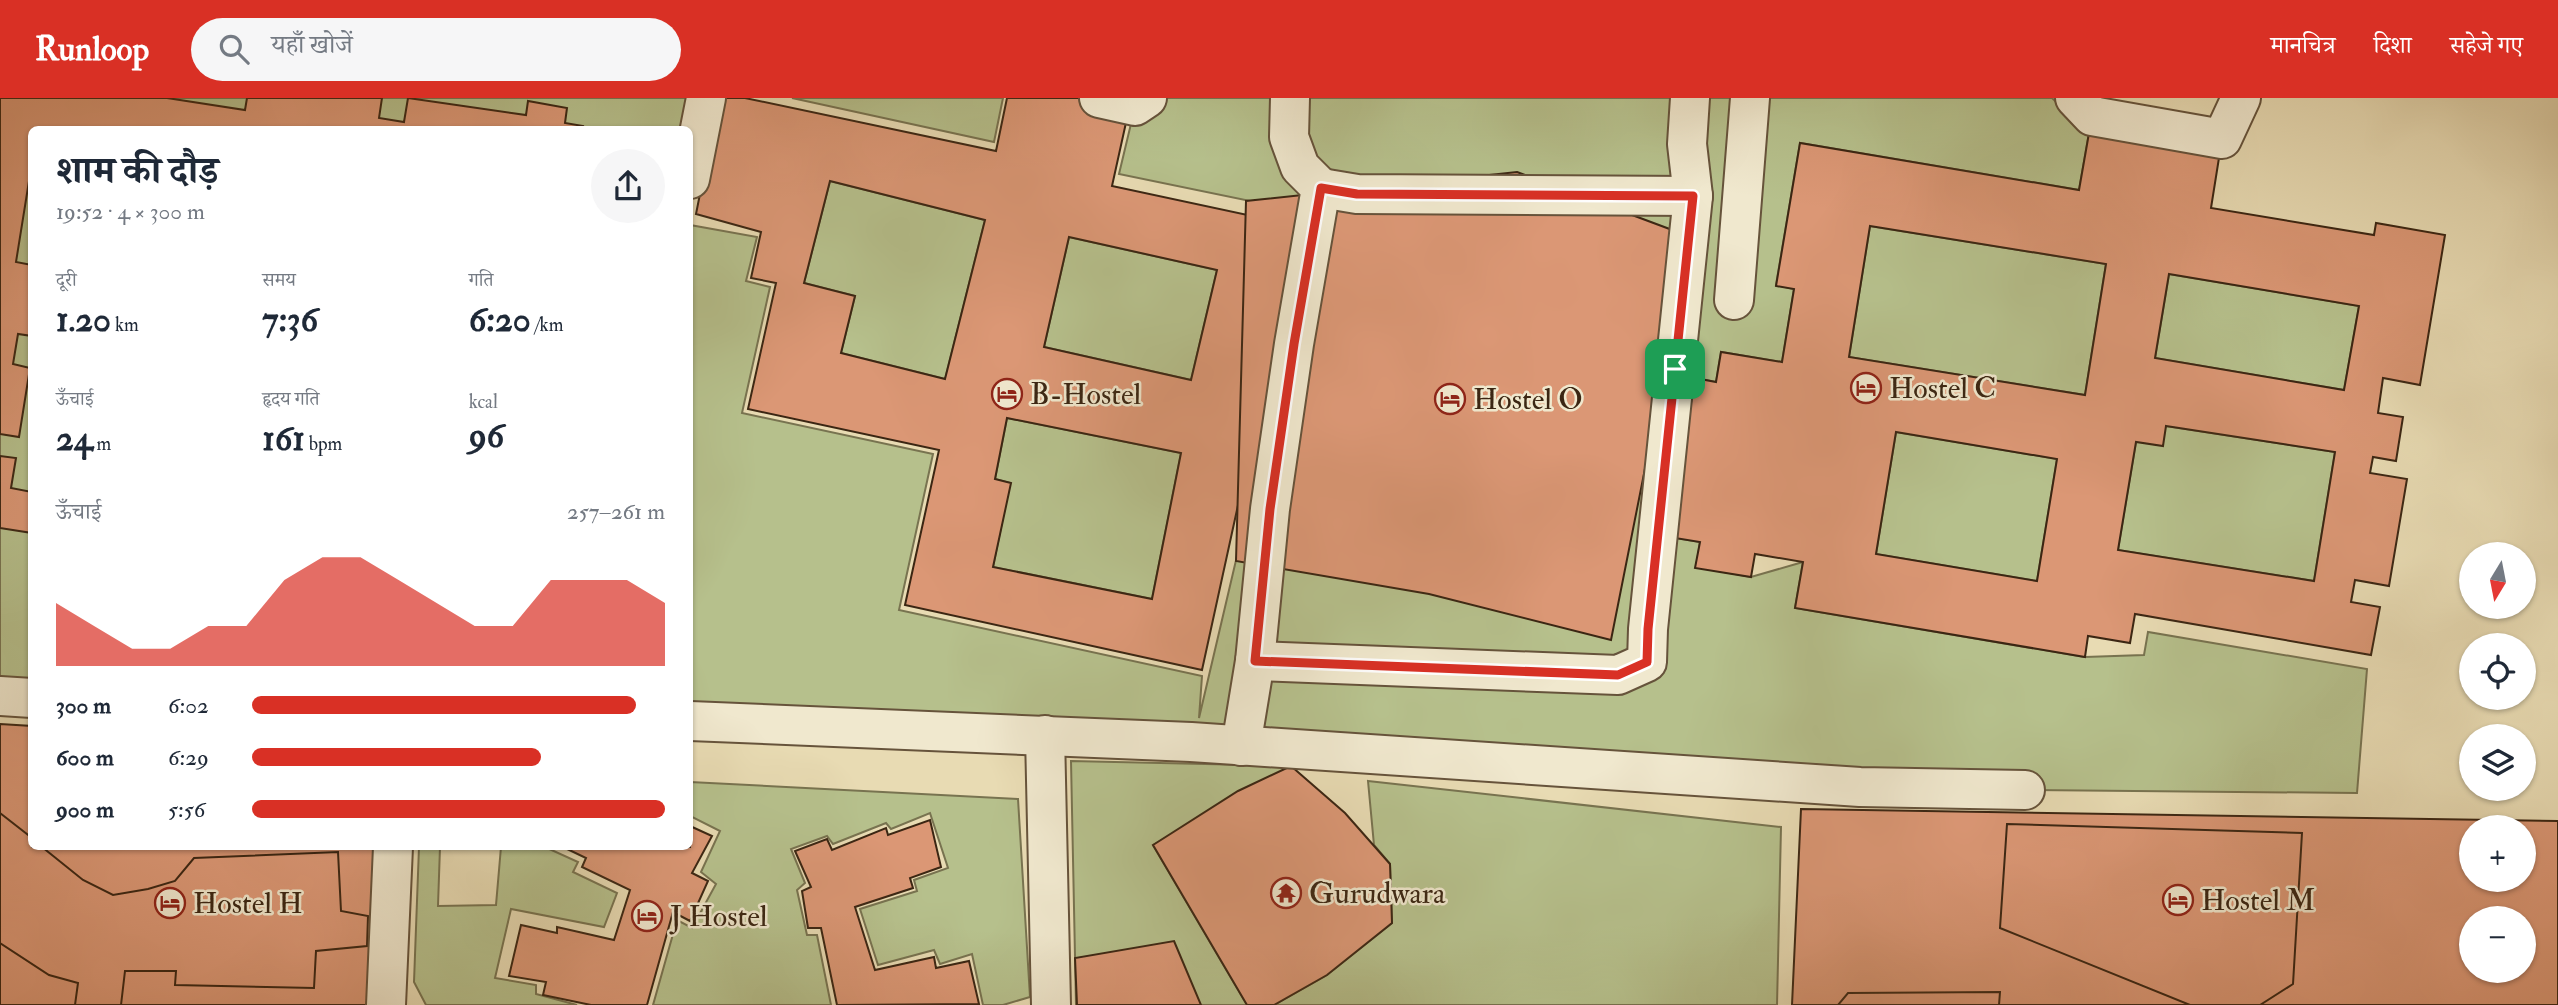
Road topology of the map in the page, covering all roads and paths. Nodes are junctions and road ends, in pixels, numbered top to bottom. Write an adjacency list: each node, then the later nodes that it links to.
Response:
1 (706, 98): 9 (street)
2 (1099, 98): 3 (street)
3 (1147, 98)
4 (1290, 98): 10 (street)
5 (1690, 98): 11 (street)
6 (1751, 98): 12 (street)
7 (2075, 98): 8 (street)
8 (2241, 98)
9 (693, 164)
10 (1321, 188): 11 (street); 13 (street)
11 (1693, 196): 13 (street)
12 (1734, 300)
13 (1255, 661): 18 (street)
14 (0, 696): 15 (street)
15 (28, 698)
16 (693, 721): 17 (street)
17 (1045, 736): 18 (street); 22 (street)
18 (1241, 746): 19 (street)
19 (2025, 790)
20 (393, 850): 21 (street)
21 (392, 1000)
22 (1051, 1005)

